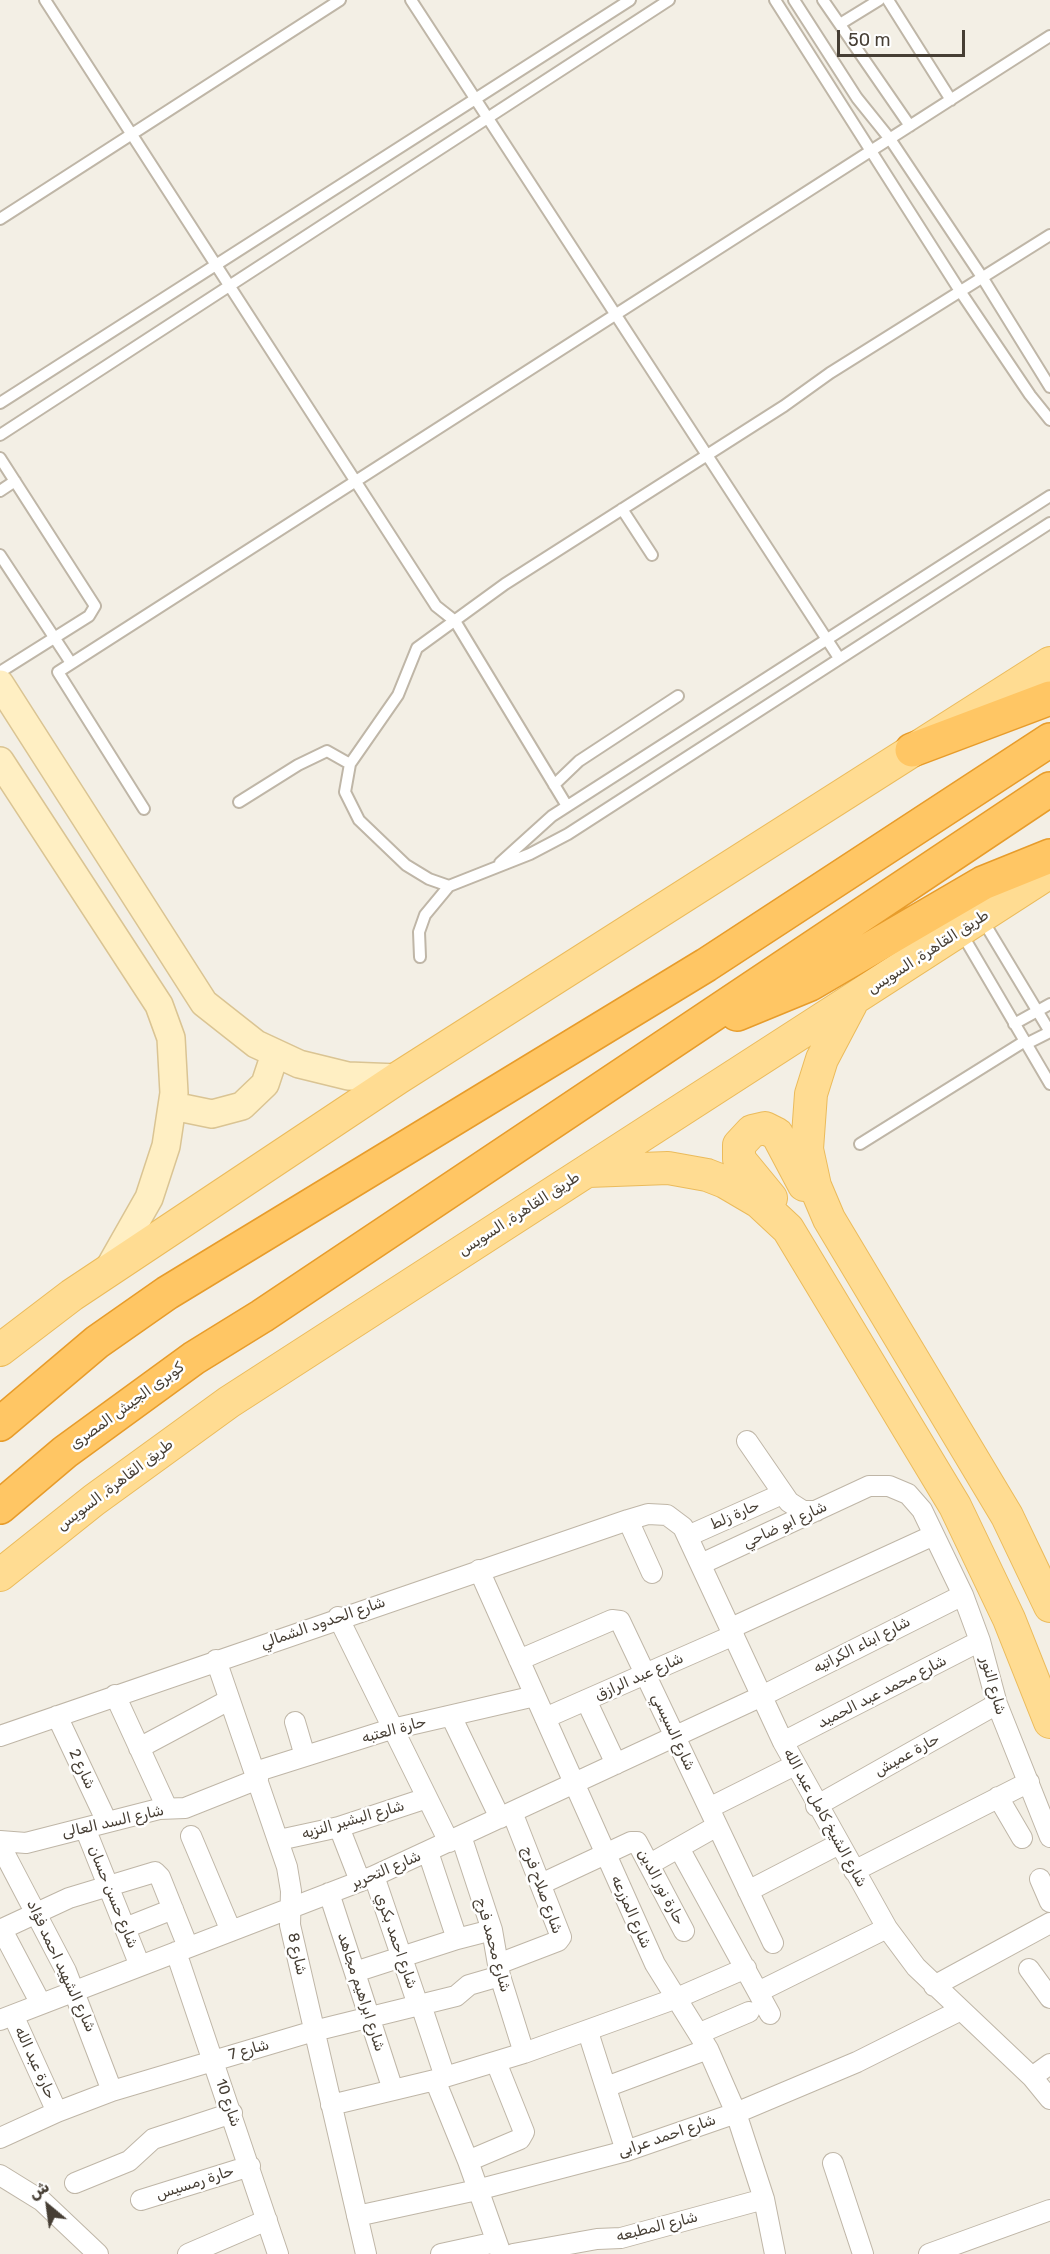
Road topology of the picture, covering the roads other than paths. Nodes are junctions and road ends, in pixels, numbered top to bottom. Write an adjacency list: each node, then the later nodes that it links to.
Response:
1 (45, 0): 17 (lane)
2 (340, 0): 17 (lane)
3 (411, 0): 13 (lane)
4 (630, 0): 13 (lane)
5 (669, 0): 15 (lane)
6 (775, 0): 19 (lane)
7 (794, 0): 18 (lane)
8 (823, 0): 11 (lane)
9 (879, 0): 11 (lane)
10 (888, 0): 14 (lane)
11 (840, 24): 16 (lane)
12 (1050, 36): 14 (lane)
13 (474, 100): 15 (lane); 22 (lane)
14 (951, 100): 16 (lane)
15 (487, 120): 24 (lane); 26 (lane)
16 (910, 126): 18 (lane)
17 (132, 135): 20 (lane); 22 (lane)
18 (890, 139): 19 (lane); 23 (lane)
19 (871, 152): 25 (lane); 26 (lane)
20 (0, 219)
21 (1050, 235): 23 (lane)
22 (216, 265): 24 (lane); 28 (lane)
23 (982, 278): 25 (lane); 27 (lane)
24 (230, 286): 30 (lane); 34 (lane)
25 (960, 291): 29 (lane); 31 (lane)
26 (615, 316): 31 (lane); 34 (lane)
27 (1050, 387)
28 (0, 403)
29 (1050, 420)
30 (0, 435)
31 (707, 455): 37 (lane); 42 (lane)
32 (0, 458): 33 (lane)
33 (15, 481): 35 (lane); 43 (lane)
34 (355, 482): 41 (lane); 45 (lane)
35 (0, 491)
36 (1050, 496): 42 (lane)
37 (622, 509): 40 (lane); 41 (lane)
38 (1050, 523): 44 (lane)
39 (0, 555): 43 (lane)
40 (652, 555)
41 (455, 621): 54 (lane); 55 (lane)
42 (826, 638): 44 (lane); 58 (lane)
43 (55, 639): 45 (lane); 47 (lane)
44 (839, 658): 61 (lane)
45 (71, 663): 59 (lane)
46 (1050, 663): 52 (main road)
47 (0, 672)
48 (0, 684): 73 (street)
49 (678, 696): 55 (lane)
50 (1050, 698): 52 (highway)
51 (1050, 740): 83 (highway)
52 (912, 750): 74 (main road)
53 (0, 761): 76 (street)
54 (350, 764): 57 (lane); 63 (lane)
55 (554, 785): 58 (lane)
56 (1050, 789): 69 (highway)
57 (239, 802)
58 (567, 806): 61 (lane)
59 (144, 809)
60 (1050, 856): 69 (highway)
61 (495, 867): 63 (lane)
62 (1050, 872): 64 (main road, طريق القاهرة, السويس)
63 (450, 886): 65 (lane)
64 (970, 924): 66 (main road, طريق القاهرة, السويس); 68 (lane); 70 (lane)
65 (420, 957)
66 (852, 1002): 78 (main road, طريق القاهرة, السويس); 79 (main road)
67 (1050, 1004): 68 (lane)
68 (1038, 1011): 70 (lane); 71 (lane)
69 (701, 1024): 87 (highway, كوبرى الجيش المصرى)
70 (1014, 1024): 72 (lane)
71 (1050, 1032): 72 (lane)
72 (1026, 1043): 75 (lane); 77 (lane)
73 (275, 1054): 74 (street); 76 (street)
74 (398, 1077): 81 (main road)
75 (1048, 1077)
76 (172, 1106): 81 (street)
77 (860, 1144)
78 (585, 1171): 80 (main road); 96 (main road, طريق القاهرة, السويس)
79 (821, 1203): 80 (main road); 98 (main road)
80 (788, 1229): 115 (main road)
81 (106, 1273): 82 (main road)
82 (3, 1346)
83 (0, 1424)
84 (747, 1442): 86 (street)
85 (868, 1486): 88 (street, شارع ابو ضاحي); 91 (street, شارع النور)
86 (782, 1494): 88 (street); 92 (street, حارة زلط)
87 (0, 1507)
88 (816, 1511): 93 (street, شارع ابو ضاحي)
89 (648, 1514): 90 (street, شارع الحدود الشمالي); 92 (street, شارع الشيخ كامل عبد الله)
90 (628, 1520): 94 (street, شارع الحدود الشمالي); 95 (street)
91 (934, 1535): 97 (street, شارع النور); 100 (street)
92 (688, 1536): 93 (street, شارع الشيخ كامل عبد الله)
93 (701, 1564): 100 (street, شارع الشيخ كامل عبد الله)
94 (479, 1570): 99 (street, شارع الحدود الشمالي); 103 (street, شارع المزرعه)
95 (652, 1573)
96 (0, 1575)
97 (963, 1595): 101 (street, شارع النور); 107 (street, شارع ابناء الكراتيه)
98 (1050, 1606)
99 (339, 1617): 102 (street, شارع الحدود الشمالي); 116 (street, شارع محمد فرج)
100 (732, 1632): 104 (street, شارع عبد الرازق); 107 (street, شارع الشيخ كامل عبد الله)
101 (980, 1641): 110 (street, شارع النور); 119 (street, شارع محمد عبد الحميد)
102 (216, 1660): 105 (street, شارع الحدود الشمالي); 108 (street, شارع 8)
103 (519, 1660): 104 (street, شارع السيسي); 106 (street, شارع المزرعه)
104 (646, 1674): 109 (street, شارع عبد الرازق); 118 (street, شارع السيسي)
105 (115, 1695): 111 (street, شارع الحدود الشمالي); 120 (street)
106 (535, 1696): 112 (street, حارة العتبه); 113 (street, شارع المزرعه)
107 (762, 1696): 118 (street, شارع التحرير); 119 (street, شارع الشيخ كامل عبد الله)
108 (229, 1700): 120 (street); 124 (street, شارع 8)
109 (586, 1700): 113 (street, شارع عبد الرازق); 122 (street)
110 (997, 1704): 125 (street, شارع النور); 129 (street, حارة عميش)
111 (57, 1716): 117 (street, شارع الحدود الشمالي); 133 (street, شارع 2)
112 (451, 1716): 116 (street, حارة العتبه); 132 (street, شارع صلاح فرج)
113 (545, 1718): 126 (street, شارع المزرعه)
114 (295, 1722): 121 (street)
115 (1050, 1722)
116 (393, 1730): 121 (street, حارة العتبه); 128 (street, شارع محمد فرج)
117 (0, 1736)
118 (675, 1736): 122 (street, شارع التحرير); 131 (street, شارع السيسي)
119 (783, 1742): 123 (street, شارع الشيخ كامل عبد الله)
120 (139, 1748): 130 (street)
121 (305, 1756): 124 (street, حارة العتبه)
122 (616, 1764): 126 (street, شارع التحرير)
123 (795, 1765): 129 (street, شارع الشيخ كامل عبد الله); 131 (street)
124 (256, 1775): 130 (street, شارع السد العالى); 141 (street, شارع 8)
125 (1029, 1782): 127 (street); 138 (street, شارع النور)
126 (574, 1783): 132 (street, شارع التحرير); 146 (street, شارع المزرعه)
127 (998, 1797): 139 (street); 148 (street)
128 (427, 1798): 135 (street, شارع البشير النزيه); 140 (street, شارع محمد فرج)
129 (816, 1806): 143 (street, شارع الشيخ كامل عبد الله)
130 (167, 1808): 133 (street, شارع السد العالى)
131 (709, 1808): 134 (street, شارع السيسي)
132 (506, 1815): 140 (street, شارع التحرير); 152 (street, شارع صلاح فرج)
133 (107, 1822): 136 (street, شارع السد العالى)
134 (717, 1826): 144 (street); 154 (street, شارع السيسي)
135 (339, 1827): 141 (street, شارع البشير النزيه); 150 (street, شارع احمد بكري)
136 (86, 1828): 142 (street, شارع السد العالى); 153 (street, شارع حسن حسان)
137 (191, 1836): 165 (street)
138 (1050, 1837)
139 (1022, 1838)
140 (455, 1839): 145 (street, شارع التحرير); 164 (street, شارع محمد فرج)
141 (279, 1840): 158 (street, شارع 8)
142 (0, 1843): 149 (street, شارع الشهيد احمد فؤاد)
143 (838, 1844): 148 (street, شارع الشيخ كامل عبد الله); 154 (street)
144 (679, 1848): 147 (street); 172 (street)
145 (428, 1852): 150 (street, شارع التحرير); 167 (street)
146 (606, 1855): 147 (street, حارة نور الدين); 152 (street, حارة نور الدين); 179 (street, شارع المزرعه)
147 (650, 1864): 166 (street, حارة نور الدين)
148 (854, 1871): 162 (street, شارع الشيخ كامل عبد الله)
149 (8, 1877): 159 (street, شارع الشهيد احمد فؤاد)
150 (367, 1879): 155 (street, شارع التحرير); 170 (street, شارع احمد بكري)
151 (1040, 1879): 156 (street)
152 (541, 1884): 174 (street, شارع صلاح فرج)
153 (108, 1885): 157 (street, شارع 10); 159 (street); 161 (street, شارع حسن حسان)
154 (748, 1891): 168 (street, شارع السيسي)
155 (329, 1893): 158 (street, شارع التحرير); 175 (street, شارع ابراهيم مجاهد)
156 (1050, 1902)
157 (173, 1908): 161 (street); 169 (street, شارع 10)
158 (290, 1908): 165 (street, شارع التحرير); 188 (street, شارع 8)
159 (38, 1912): 163 (street); 177 (street, شارع الشهيد احمد فؤاد)
160 (1050, 1923): 176 (street)
161 (125, 1928): 171 (street, شارع حسن حسان)
162 (887, 1928): 176 (street, شارع الشيخ كامل عبد الله); 178 (street)
163 (1, 1930): 181 (street)
164 (492, 1930): 167 (street); 174 (street, شارع محمد فرج)
165 (231, 1931): 169 (street, شارع التحرير)
166 (684, 1931)
167 (457, 1939): 170 (street)
168 (773, 1944)
169 (182, 1950): 171 (street, شارع التحرير); 192 (street, شارع 10)
170 (401, 1956): 175 (street); 182 (street, شارع احمد بكري)
171 (140, 1966): 177 (street, شارع التحرير)
172 (746, 1968): 178 (street); 179 (street)
173 (1029, 1969): 180 (street)
174 (499, 1970): 182 (street, شارع 7); 191 (street, شارع محمد فرج)
175 (355, 1972): 187 (street, شارع ابراهيم مجاهد)
176 (934, 1986): 183 (street, شارع الشيخ كامل عبد الله)
177 (75, 1991): 181 (street, شارع التحرير); 199 (street, شارع الشهيد احمد فؤاد)
178 (758, 1992): 185 (street)
179 (677, 1998): 189 (street); 190 (street, شارع المزرعه)
180 (1050, 1998)
181 (42, 2004): 186 (street, شارع التحرير)
182 (420, 2005): 187 (street, شارع 7); 196 (street, شارع احمد بكري)
183 (961, 2010): 195 (street, شارع الشيخ كامل عبد الله); 204 (street, شارع احمد عرابى)
184 (749, 2012): 190 (street)
185 (770, 2014)
186 (6, 2018): 202 (street, حارة عبد الله)
187 (369, 2018): 188 (street, شارع 7); 198 (street, شارع ابراهيم مجاهد)
188 (314, 2031): 192 (street, شارع 7); 201 (street, شارع 8)
189 (588, 2032): 191 (street); 197 (street)
190 (704, 2041): 197 (street); 204 (street, شارع المزرعه)
191 (524, 2054): 193 (street)
192 (214, 2060): 199 (street, شارع 7); 203 (street, شارع 10)
193 (496, 2062): 196 (street); 207 (street)
194 (1050, 2064): 195 (street)
195 (1032, 2077): 200 (street, شارع الشيخ كامل عبد الله)
196 (440, 2078): 198 (street); 207 (street, شارع احمد بكري)
197 (606, 2087): 206 (street)
198 (393, 2090): 201 (street)
199 (112, 2091): 202 (street, شارع 7)
200 (1050, 2099)
201 (331, 2105): 216 (street, شارع 8)
202 (57, 2112): 205 (street, شارع 7)
203 (232, 2113): 209 (street, شارع 10); 211 (street)
204 (736, 2113): 206 (street, شارع احمد عرابى); 213 (street, شارع المزرعه)
205 (0, 2138)
206 (627, 2151): 212 (street, شارع احمد عرابى)
207 (468, 2161): 212 (street, شارع احمد بكري)
208 (833, 2163): 226 (street)
209 (250, 2166): 214 (street, حارة رمسيس); 217 (street, شارع 10)
210 (0, 2175): 219 (street)
211 (75, 2183)
212 (477, 2190): 216 (street, شارع احمد عرابى); 218 (street, شارع احمد بكري)
213 (764, 2199): 224 (street, شارع المطبعه); 225 (street, شارع المزرعه)
214 (141, 2200)
215 (1050, 2210): 227 (street)
216 (357, 2216): 222 (street, شارع 8)
217 (267, 2220): 220 (street); 221 (street, شارع 10)
218 (498, 2248): 223 (street)
219 (98, 2254)
220 (188, 2254)
221 (278, 2254)
222 (366, 2254)
223 (441, 2254)
224 (513, 2254)
225 (775, 2254)
226 (863, 2254)
227 (929, 2254)

